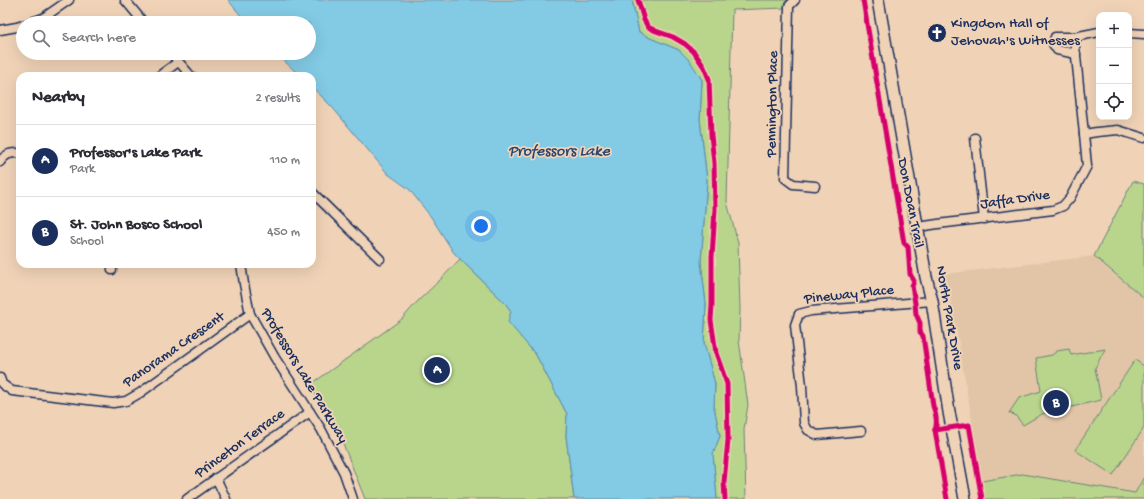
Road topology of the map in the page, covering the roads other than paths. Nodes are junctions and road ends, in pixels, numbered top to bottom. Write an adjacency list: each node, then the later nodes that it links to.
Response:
1 (69, 0): 5 (street)
2 (125, 0): 6 (street)
3 (795, 0): 22 (street, Pennington Place)
4 (878, 0): 25 (main road, North Park Drive)
5 (46, 16)
6 (138, 16)
7 (16, 27): 8 (street)
8 (0, 30)
9 (1132, 32): 11 (street)
10 (1096, 33): 12 (street)
11 (1144, 34)
12 (1074, 37): 13 (street, Jaffa Drive); 13 (street)
13 (1076, 54): 17 (street, Jaffa Drive)
14 (178, 62): 15 (street); 16 (street)
15 (164, 72)
16 (187, 72)
17 (1084, 134): 19 (street); 24 (street, Jaffa Drive)
18 (975, 138): 24 (street)
19 (1144, 138)
20 (16, 153): 21 (street)
21 (0, 162)
22 (815, 186)
23 (316, 196): 26 (street)
24 (984, 219): 25 (street, Jaffa Drive)
25 (918, 227): 28 (main road, North Park Drive)
26 (380, 259)
27 (242, 268): 29 (street, Professors Lake Parkway)
28 (932, 302): 32 (street, Pineway Place); 37 (main road, North Park Drive)
29 (250, 314): 30 (street, Panorama Crescent); 31 (street, Professors Lake Parkway)
30 (0, 378)
31 (310, 412): 33 (street, Princeton Terrace); 36 (street, Professors Lake Parkway)
32 (862, 431)
33 (216, 478): 34 (street, Princeton Terrace); 35 (street)
34 (187, 499)
35 (226, 499)
36 (353, 499)
37 (965, 499)

